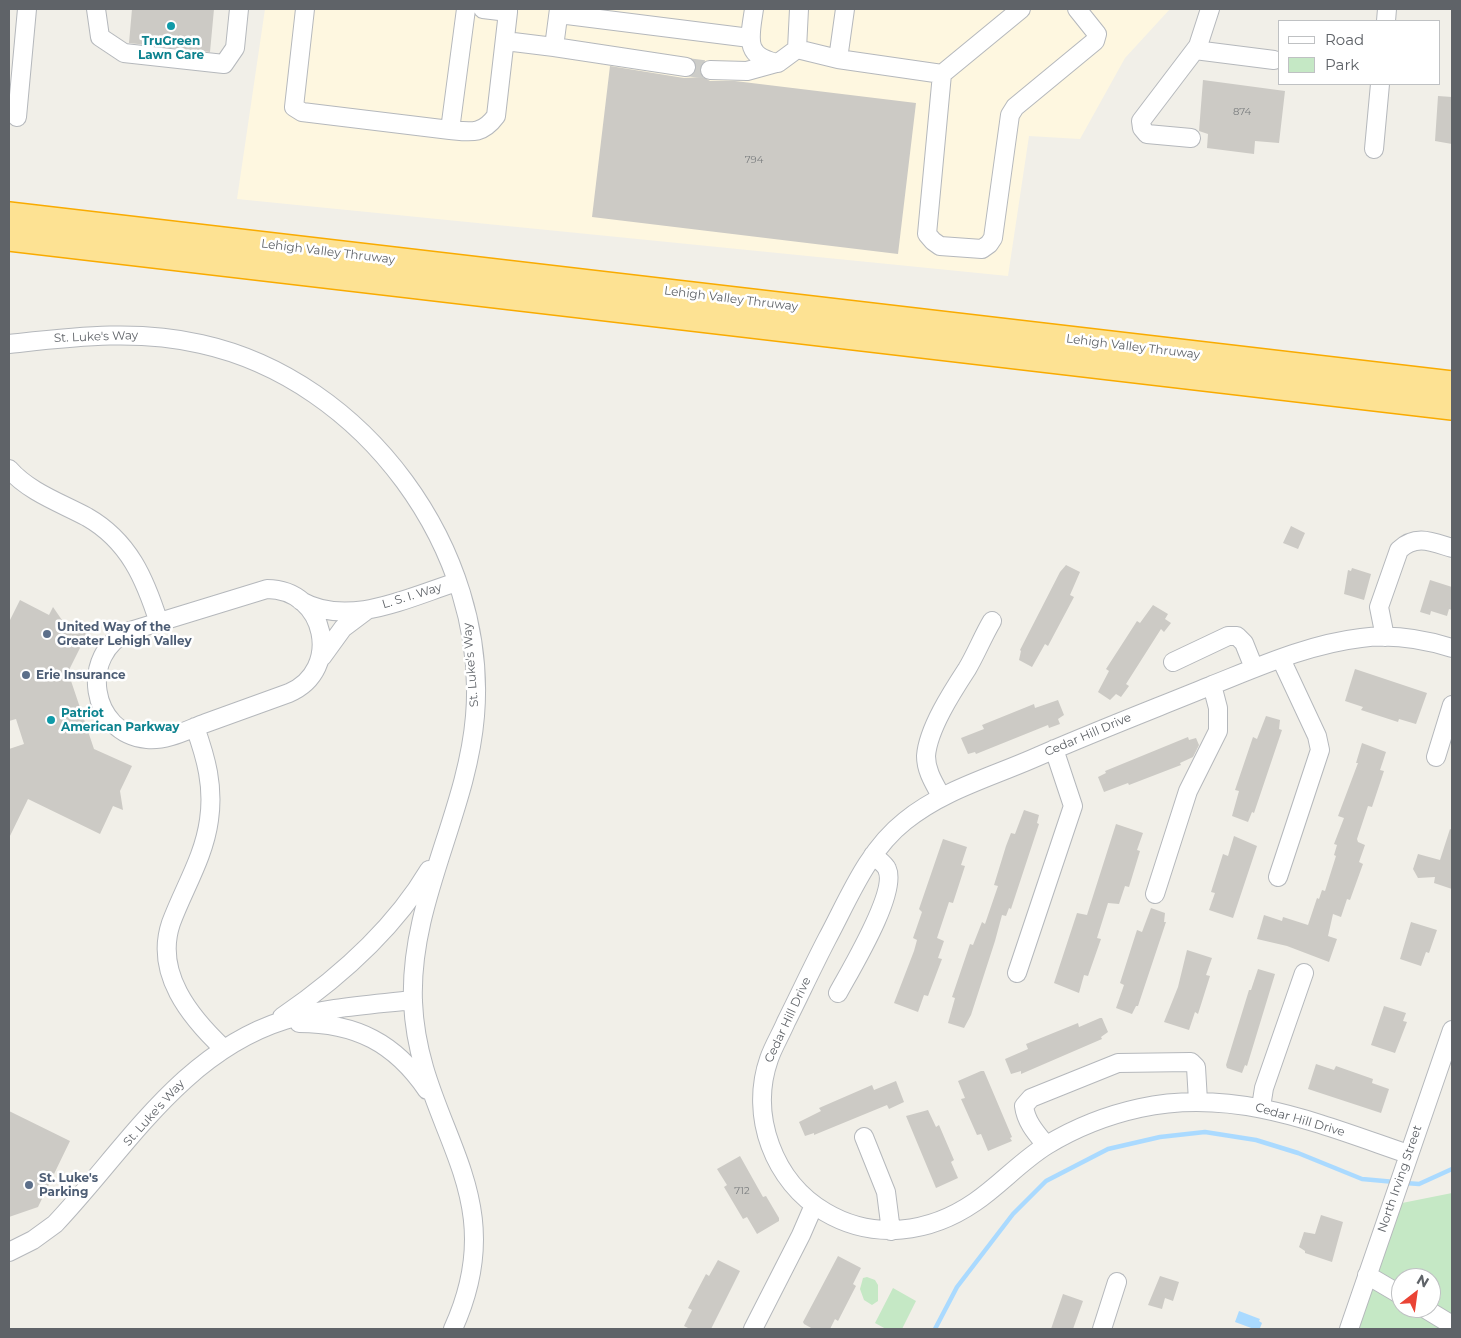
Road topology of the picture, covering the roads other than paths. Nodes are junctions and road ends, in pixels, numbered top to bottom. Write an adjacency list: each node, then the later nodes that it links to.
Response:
1 (27, 9): 27 (street)
2 (96, 9): 3 (street)
3 (239, 9)
4 (305, 9): 28 (street)
5 (466, 9): 28 (street)
6 (483, 9): 13 (street)
7 (754, 9): 15 (street)
8 (798, 9): 18 (street)
9 (845, 9): 20 (street)
10 (1021, 9): 25 (street)
11 (1077, 9): 25 (street)
12 (1210, 9): 19 (street)
13 (508, 10): 16 (street)
14 (559, 12): 15 (street); 17 (street)
15 (750, 38): 22 (street)
16 (504, 41): 17 (street); 28 (street)
17 (554, 47): 23 (street)
18 (797, 49): 20 (street); 22 (street)
19 (1195, 50): 21 (street); 29 (street)
20 (838, 59): 25 (street)
21 (1274, 60)
22 (778, 63): 24 (street)
23 (686, 67)
24 (710, 70)
25 (942, 74)
26 (1380, 85): 30 (street)
27 (18, 118)
28 (450, 130)
29 (1192, 138)
30 (1374, 148)
31 (9, 215): 34 (highway, Lehigh Valley Thruway)
32 (9, 238): 35 (highway, Lehigh Valley Thruway)
33 (9, 344): 38 (street, St. Luke's Way)
34 (1452, 384)
35 (1452, 407)
36 (9, 469): 42 (street)
37 (1452, 548): 43 (street)
38 (457, 582): 40 (street, L. S. I. Way); 55 (street, St. Luke's Way)
39 (300, 600): 40 (street); 42 (street); 47 (street)
40 (368, 610): 47 (street)
41 (992, 620): 54 (street)
42 (160, 623): 51 (street)
43 (1385, 637): 44 (street, Cedar Hill Drive); 45 (street, Cedar Hill Drive)
44 (1452, 648)
45 (1281, 659): 48 (street, Cedar Hill Drive); 57 (street)
46 (1173, 662): 48 (street)
47 (317, 666): 51 (street)
48 (1254, 668): 49 (street, Cedar Hill Drive)
49 (1212, 685): 52 (street, Cedar Hill Drive); 58 (street)
50 (1452, 705): 53 (street)
51 (195, 727): 65 (street)
52 (1054, 749): 54 (street, Cedar Hill Drive); 59 (street)
53 (1436, 757)
54 (941, 796): 56 (street, Cedar Hill Drive)
55 (452, 823): 62 (street, St. Luke's Way); 64 (street)
56 (874, 855): 61 (street); 72 (street, Cedar Hill Drive)
57 (1278, 877)
58 (1155, 894)
59 (1017, 973)
60 (1304, 973): 67 (street)
61 (838, 993)
62 (413, 1000): 64 (street, St. Luke's Way); 68 (street, St. Luke's Way)
63 (1452, 1030): 71 (street, North Irving Street)
64 (255, 1032): 65 (street, St. Luke's Way); 68 (street)
65 (224, 1049): 74 (street, St. Luke's Way)
66 (1198, 1101): 67 (street, Cedar Hill Drive); 70 (street, Cedar Hill Drive); 70 (street)
67 (1261, 1107): 71 (street, Cedar Hill Drive)
68 (442, 1114): 80 (street, St. Luke's Way)
69 (864, 1137): 73 (street)
70 (1046, 1145): 73 (street, Cedar Hill Drive)
71 (1408, 1154): 75 (street, North Irving Street)
72 (814, 1205): 73 (street, Cedar Hill Drive); 81 (street)
73 (891, 1231)
74 (9, 1252)
75 (1367, 1275): 77 (street); 83 (street, North Irving Street)
76 (1117, 1282): 82 (street)
77 (1391, 1289)
78 (1441, 1318): 79 (street)
79 (1452, 1324)
80 (453, 1329)
81 (753, 1329)
82 (1102, 1329)
83 (1349, 1329)

